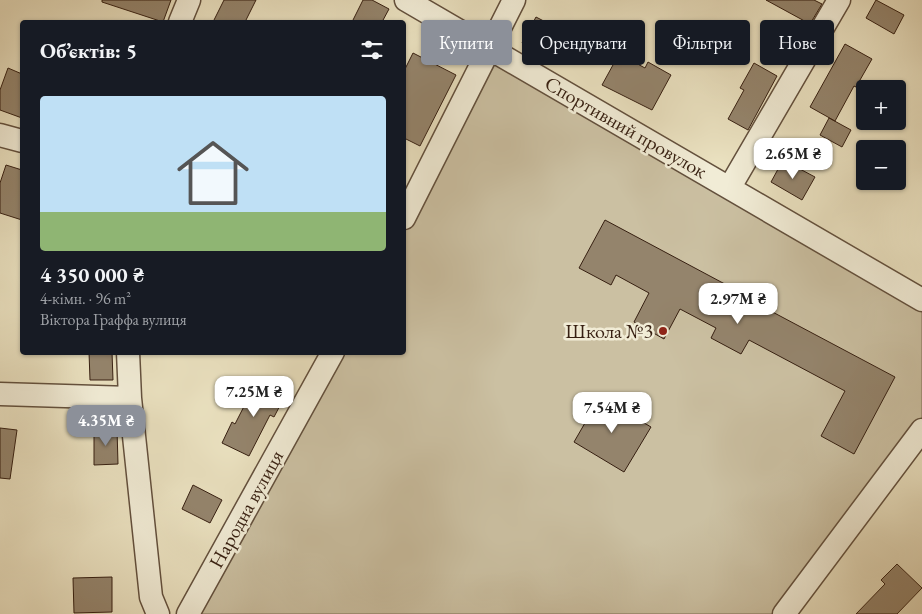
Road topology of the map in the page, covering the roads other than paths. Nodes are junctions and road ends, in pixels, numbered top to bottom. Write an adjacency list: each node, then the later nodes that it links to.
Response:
1 (189, 0): 5 (street)
2 (406, 0): 6 (street, Спортивний провулок)
3 (514, 0): 7 (street)
4 (839, 0): 12 (street)
5 (181, 20)
6 (441, 20)
7 (504, 20)
8 (512, 61): 12 (street, Спортивний провулок)
9 (481, 65): 13 (street)
10 (0, 135): 11 (street)
11 (20, 140)
12 (730, 187): 14 (street, Спортивний провулок)
13 (406, 214)
14 (922, 300)
15 (128, 355): 18 (street)
16 (331, 355): 21 (street, Народна вулиця)
17 (0, 394): 18 (street)
18 (130, 398): 20 (street)
19 (922, 430): 22 (street)
20 (158, 614)
21 (188, 614)
22 (784, 614)

